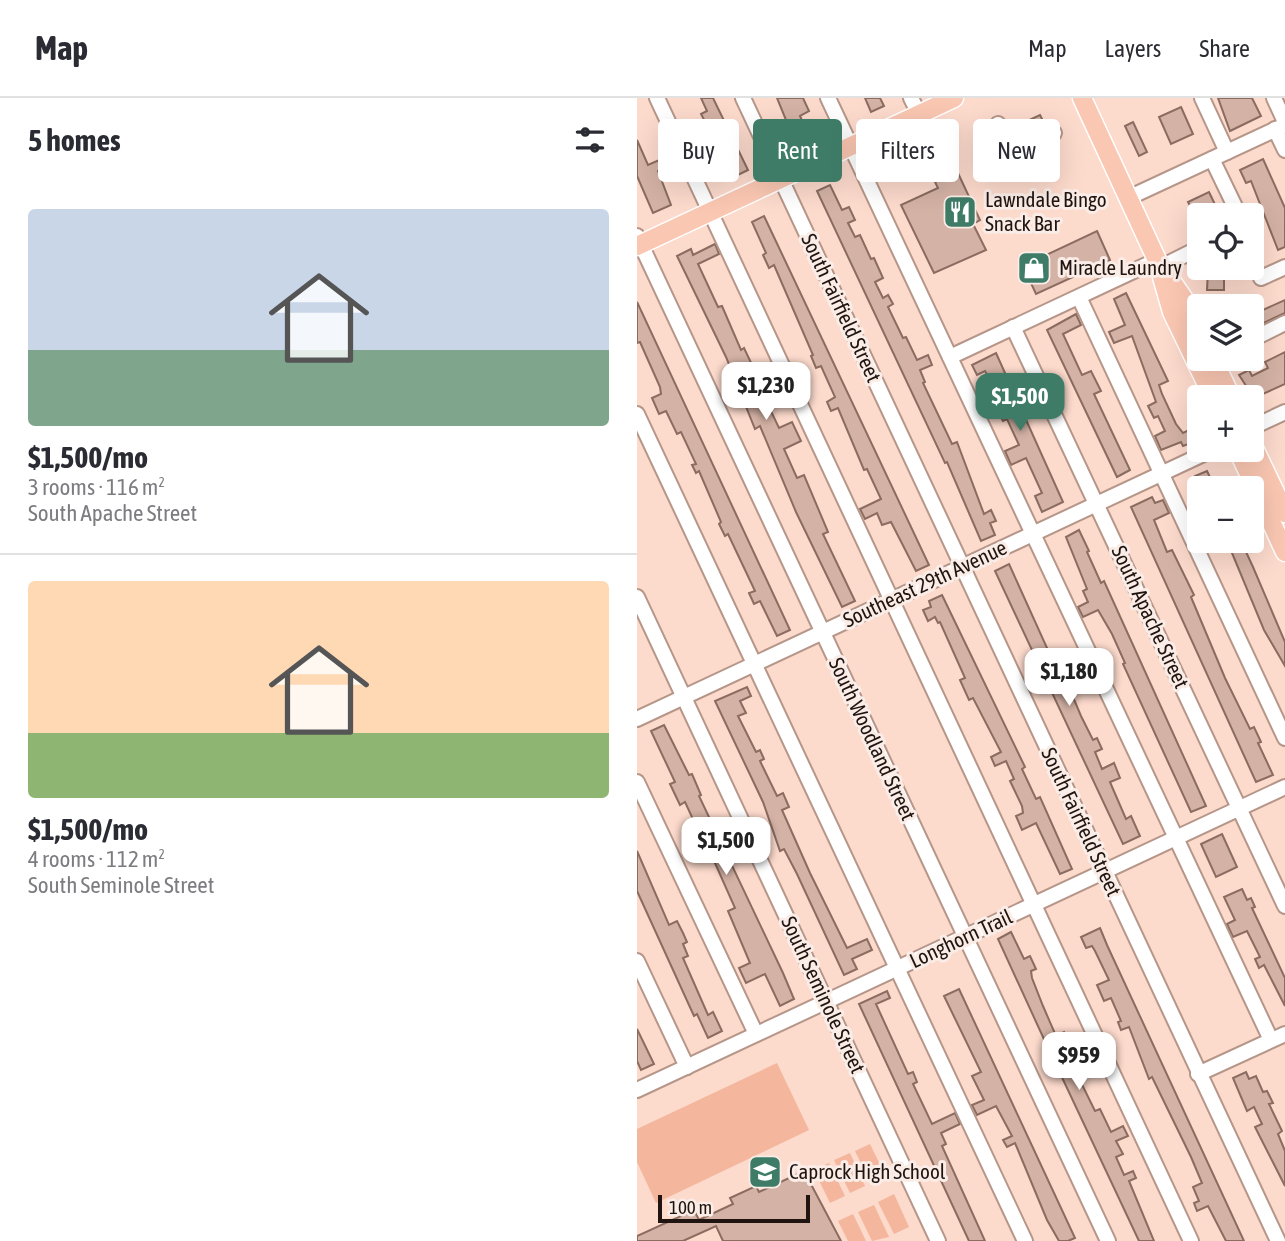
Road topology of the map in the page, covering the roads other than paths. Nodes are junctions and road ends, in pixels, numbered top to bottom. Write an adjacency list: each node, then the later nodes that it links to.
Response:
1 (657, 98): 20 (street)
2 (743, 98): 9 (street, South Fairfield Street)
3 (828, 98): 11 (street)
4 (954, 98): 8 (main road)
5 (1082, 98): 18 (main road)
6 (1202, 98): 14 (street)
7 (1274, 98): 10 (street)
8 (915, 106): 11 (main road)
9 (753, 120)
10 (1282, 125): 13 (street); 14 (street)
11 (850, 146): 12 (main road); 31 (street)
12 (842, 150)
13 (1285, 150)
14 (1227, 152): 15 (street)
15 (1212, 159): 18 (street); 19 (street)
16 (774, 182): 20 (main road)
17 (781, 182): 44 (street, South Fairfield Street)
18 (1128, 198): 23 (main road)
19 (1233, 203)
20 (710, 212): 21 (main road); 46 (street)
21 (638, 242): 47 (street, South Woodland Street)
22 (1187, 253): 23 (street)
23 (1159, 264): 26 (street); 27 (main road); 32 (main road)
24 (1285, 267): 25 (street)
25 (1264, 277)
26 (1079, 297): 29 (street); 39 (street)
27 (1187, 304)
28 (1285, 323): 30 (street)
29 (1013, 327): 31 (street); 41 (street, South Apache Street)
30 (1264, 334)
31 (950, 357): 42 (street)
32 (1207, 385)
33 (1285, 412): 35 (street)
34 (637, 414): 48 (street)
35 (1264, 422)
36 (1187, 462): 39 (street, Southeast 29th Avenue)
37 (1244, 462): 43 (main road)
38 (1261, 462): 40 (main road)
39 (1160, 474): 41 (street, Southeast 29th Avenue); 51 (street)
40 (1283, 503)
41 (1097, 504): 42 (street, Southeast 29th Avenue); 54 (street, South Apache Street)
42 (1033, 534): 44 (street, Southeast 29th Avenue); 55 (street)
43 (1285, 552)
44 (961, 567): 46 (street, Southeast 29th Avenue); 56 (street, South Fairfield Street)
45 (637, 597): 49 (street, South Seminole Street)
46 (891, 600): 47 (street, Southeast 29th Avenue); 57 (street)
47 (823, 632): 48 (street, Southeast 29th Avenue); 59 (street, South Woodland Street)
48 (754, 664): 49 (street, Southeast 29th Avenue); 61 (street)
49 (684, 697): 50 (street, Southeast 29th Avenue); 62 (street, South Seminole Street)
50 (637, 719)
51 (1285, 738)
52 (637, 782): 63 (street)
53 (1285, 787): 54 (street, Longhorn Trail)
54 (1239, 808): 55 (street, Longhorn Trail); 58 (street, South Apache Street)
55 (1176, 838): 56 (street, Longhorn Trail); 65 (street)
56 (1104, 872): 57 (street, Longhorn Trail); 67 (street, South Fairfield Street)
57 (1034, 904): 59 (street, Longhorn Trail); 72 (street)
58 (1285, 906)
59 (965, 937): 61 (street, Longhorn Trail); 71 (street, South Woodland Street)
60 (637, 961): 66 (street)
61 (898, 968): 62 (street, Longhorn Trail); 70 (street)
62 (826, 1002): 63 (street, Longhorn Trail); 69 (street, South Seminole Street)
63 (756, 1034): 66 (street, Longhorn Trail)
64 (1285, 1034): 65 (street)
65 (1271, 1040): 67 (street)
66 (687, 1067): 68 (street, Longhorn Trail)
67 (1198, 1074): 73 (street, South Fairfield Street)
68 (637, 1090)
69 (938, 1241)
70 (1025, 1241)
71 (1108, 1241)
72 (1191, 1241)
73 (1278, 1241)

